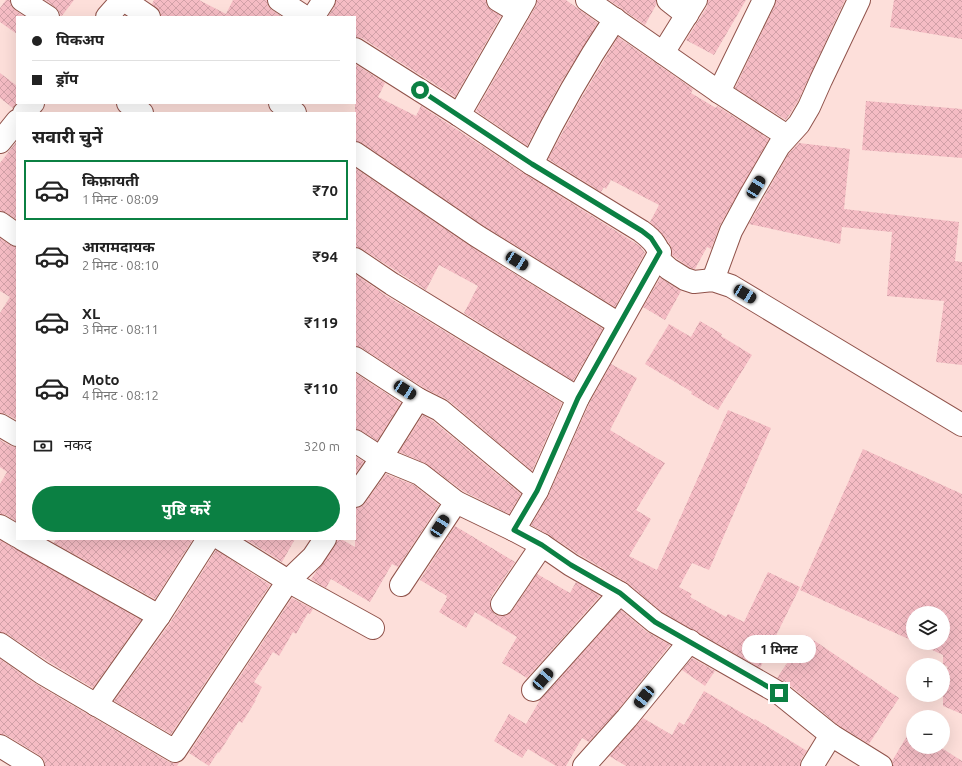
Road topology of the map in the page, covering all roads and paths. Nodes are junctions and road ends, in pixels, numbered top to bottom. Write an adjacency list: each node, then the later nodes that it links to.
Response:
1 (22, 0): 12 (street)
2 (123, 0): 13 (street); 14 (street)
3 (279, 0): 15 (street)
4 (324, 0): 16 (street)
5 (498, 0): 10 (street)
6 (587, 0): 17 (street)
7 (668, 0): 11 (street)
8 (764, 0): 20 (street)
9 (859, 0): 28 (street)
10 (521, 6): 27 (street)
11 (692, 7): 19 (street)
12 (46, 16)
13 (108, 16)
14 (148, 16)
15 (303, 16)
16 (315, 16)
17 (615, 19): 19 (street); 30 (street)
18 (356, 50): 27 (street)
19 (663, 53): 20 (street)
20 (719, 92): 28 (street)
21 (32, 104): 24 (street)
22 (129, 104): 25 (street)
23 (282, 104): 26 (street)
24 (26, 112)
25 (141, 112)
26 (294, 112)
27 (460, 115): 30 (street)
28 (787, 136): 35 (street)
29 (356, 154): 36 (street)
30 (532, 164): 33 (street)
31 (0, 223): 32 (street)
32 (16, 234)
33 (660, 252): 35 (street); 36 (street)
34 (356, 260): 38 (street)
35 (713, 280): 41 (street)
36 (619, 324): 38 (street)
37 (356, 359): 39 (street)
38 (578, 398): 45 (street)
39 (418, 399): 44 (street); 45 (street)
40 (0, 425): 42 (street)
41 (962, 425)
42 (16, 434)
43 (356, 442): 44 (street)
44 (381, 458): 46 (street); 47 (street)
45 (537, 491): 49 (street)
46 (356, 495)
47 (456, 502): 49 (street); 57 (street)
48 (0, 526): 50 (street)
49 (514, 530): 55 (street)
50 (16, 535)
51 (24, 540): 60 (street)
52 (207, 540): 60 (street)
53 (223, 540): 56 (street)
54 (324, 540): 56 (street)
55 (542, 545): 58 (street); 59 (street)
56 (288, 581): 61 (street); 65 (street)
57 (401, 585)
58 (620, 593): 62 (street); 64 (street)
59 (502, 604)
60 (159, 616): 65 (street)
61 (374, 628)
62 (690, 641): 66 (street); 69 (street)
63 (0, 644): 65 (street)
64 (533, 690)
65 (96, 705)
66 (831, 735): 70 (street); 71 (street)
67 (0, 746): 68 (street)
68 (33, 766)
69 (584, 766)
70 (812, 766)
71 (881, 766)

